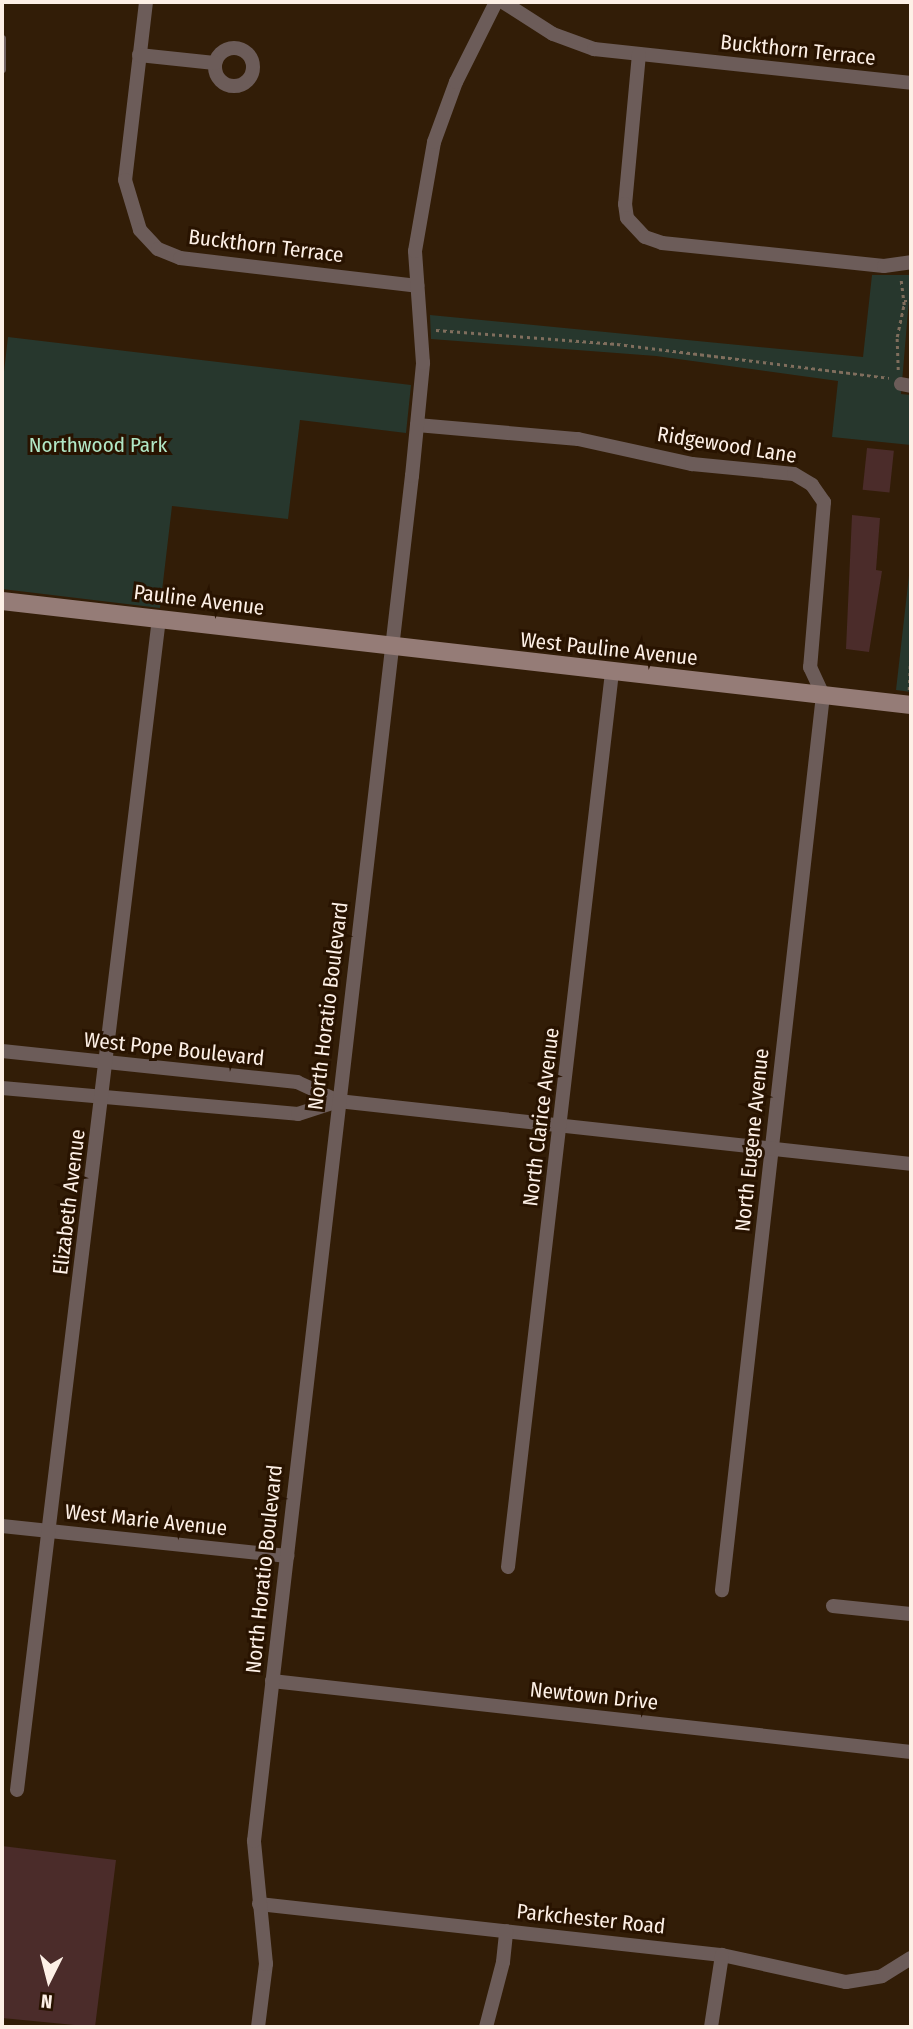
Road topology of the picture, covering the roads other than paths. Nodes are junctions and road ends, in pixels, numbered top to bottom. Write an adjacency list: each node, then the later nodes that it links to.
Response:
1 (146, 2): 6 (street, Buckthorn Terrace)
2 (496, 2): 11 (street, North Horatio Boulevard)
3 (503, 2): 5 (street, Buckthorn Terrace)
4 (2, 38): 8 (lane)
5 (639, 54): 9 (street, Buckthorn Terrace); 10 (street)
6 (139, 55): 7 (street); 11 (street, Buckthorn Terrace)
7 (215, 63)
8 (2, 69)
9 (911, 83)
10 (905, 264)
11 (417, 286): 12 (street, North Horatio Boulevard)
12 (417, 425): 15 (street, North Horatio Boulevard); 17 (street, Ridgewood Lane)
13 (2, 600): 14 (street, Pauline Avenue)
14 (159, 618): 15 (street, Pauline Avenue); 20 (street, Elizabeth Avenue)
15 (391, 647): 16 (street, West Pauline Avenue); 23 (street, North Horatio Boulevard)
16 (612, 672): 17 (street, West Pauline Avenue); 24 (street, North Clarice Avenue)
17 (823, 695): 18 (street); 25 (street, North Eugene Avenue)
18 (910, 705)
19 (2, 1051): 20 (street, West Pope Boulevard)
20 (107, 1063): 22 (street, Elizabeth Avenue); 23 (street, West Pope Boulevard)
21 (2, 1088): 22 (street, West Pope Boulevard)
22 (103, 1098): 23 (street, West Pope Boulevard); 28 (street, Elizabeth Avenue)
23 (338, 1101): 24 (street, West Pope Boulevard); 29 (street, North Horatio Boulevard)
24 (561, 1126): 25 (street, West Pope Boulevard); 30 (street, North Clarice Avenue)
25 (773, 1149): 26 (street, West Pope Boulevard); 31 (street, North Eugene Avenue)
26 (911, 1164)
27 (2, 1526): 28 (street, West Marie Avenue)
28 (48, 1531): 29 (street, West Marie Avenue); 36 (street, Elizabeth Avenue)
29 (287, 1556): 34 (street, North Horatio Boulevard)
30 (508, 1567)
31 (722, 1590)
32 (833, 1606): 33 (street)
33 (911, 1614)
34 (272, 1681): 35 (street, Newtown Drive); 37 (street, North Horatio Boulevard)
35 (911, 1752)
36 (18, 1790)
37 (258, 1904): 38 (street, Parkchester Road); 41 (street, North Horatio Boulevard)
38 (506, 1931): 39 (street, Parkchester Road); 42 (street)
39 (722, 1955): 40 (street, Parkchester Road); 43 (street)
40 (911, 1958)
41 (258, 2027)
42 (486, 2027)
43 (710, 2027)

